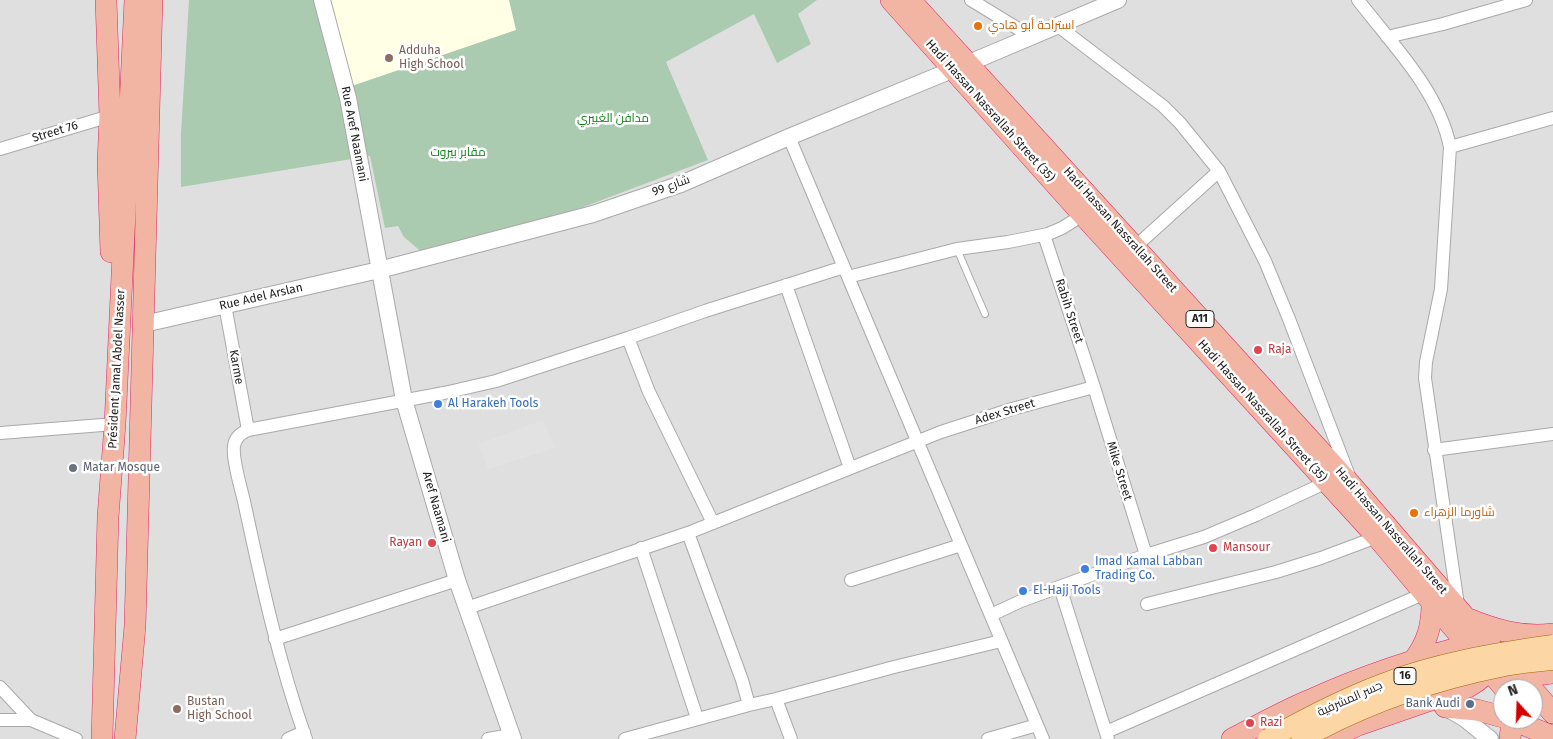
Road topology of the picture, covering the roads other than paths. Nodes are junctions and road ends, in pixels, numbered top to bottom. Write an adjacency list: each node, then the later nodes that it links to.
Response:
1 (106, 0): 16 (highway)
2 (135, 0): 33 (highway, Président Jamal Abdel Nasser)
3 (152, 0): 29 (highway, Président Jamal Abdel Nasser)
4 (166, 0): 29 (highway)
5 (322, 0): 26 (street, Rue Aref Naamani)
6 (891, 0): 15 (highway, Hadi Hassan Nassrallah Street (35) / A11)
7 (910, 0): 15 (highway, Hadi Hassan Nassrallah Street / A11)
8 (971, 0): 13 (street)
9 (1118, 0): 12 (street, شارع 99)
10 (1358, 0): 14 (street)
11 (1526, 0): 14 (street)
12 (1058, 26): 13 (street, شارع 99); 21 (street)
13 (1030, 36): 15 (street, شارع 99)
14 (1387, 37): 19 (street)
15 (961, 66): 18 (street, شارع 99); 22 (highway, Hadi Hassan Nassrallah Street (35) / A11); 24 (highway, Hadi Hassan Nassrallah Street / A11)
16 (110, 116): 20 (street, Street 76); 33 (highway)
17 (1553, 118): 19 (street)
18 (789, 137): 26 (street, شارع 99); 27 (street)
19 (1450, 147): 42 (street)
20 (0, 149)
21 (1219, 171): 24 (street); 45 (street)
22 (1083, 215): 23 (street); 44 (highway, Hadi Hassan Nassrallah Street (35) / A11)
23 (1044, 235): 25 (street); 35 (street, Rabih Street)
24 (1135, 247): 45 (highway, Hadi Hassan Nassrallah Street / A11)
25 (957, 249): 27 (street); 31 (lane)
26 (379, 270): 30 (street, Rue Adel Arslan); 36 (street, Aref Naamani)
27 (846, 272): 28 (street); 41 (street)
28 (786, 285): 34 (street); 43 (street)
29 (145, 294): 32 (highway, Président Jamal Abdel Nasser)
30 (225, 305): 32 (street, Rue Adel Arslan); 38 (street, Karme)
31 (985, 314)
32 (144, 324): 89 (highway, Président Jamal Abdel Nasser)
33 (120, 327): 37 (highway, Président Jamal Abdel Nasser)
34 (628, 338): 36 (street); 46 (street)
35 (1094, 387): 41 (street, Adex Street); 51 (street, Mike Street)
36 (404, 400): 38 (street); 52 (street, Aref Naamani)
37 (115, 424): 39 (street); 88 (highway, Président Jamal Abdel Nasser)
38 (248, 430): 60 (street)
39 (0, 433)
40 (1553, 434): 42 (street)
41 (917, 441): 43 (street, Adex Street); 49 (street)
42 (1434, 450): 58 (street)
43 (850, 468): 46 (street, Adex Street)
44 (1327, 482): 48 (highway, Hadi Hassan Nassrallah Street (35) / A11); 51 (street)
45 (1353, 488): 58 (highway, Hadi Hassan Nassrallah Street / A11)
46 (713, 523): 47 (street, Adex Street)
47 (688, 533): 50 (street, Adex Street); 74 (street)
48 (1376, 537): 55 (highway, Hadi Hassan Nassrallah Street (35) / A11); 56 (street)
49 (961, 545): 53 (street); 59 (street)
50 (641, 548): 57 (street, Adex Street); 78 (street)
51 (1146, 555): 54 (street)
52 (457, 580): 57 (street, Aref Naamani); 60 (street)
53 (851, 580)
54 (1060, 587): 59 (street); 84 (street)
55 (1428, 599): 63 (highway, Hadi Hassan Nassrallah Street (35) / A11); 64 (highway); 84 (street)
56 (1146, 604)
57 (467, 608): 85 (street, Aref Naamani)
58 (1462, 612): 61 (highway); 63 (highway, Hadi Hassan Nassrallah Street / A11)
59 (991, 615): 62 (street)
60 (275, 638): 83 (street)
61 (1547, 639): 68 (highway); 97 (main road, جسر المشرفية / 16, bridge)
62 (1001, 641): 72 (street); 81 (street)
63 (1481, 644): 64 (highway); 67 (highway, Hadi Hassan Nassrallah Street (35) / A11)
64 (1414, 660): 96 (highway)
65 (1553, 660): 98 (main road, جسر المشرفية / 16, bridge)
66 (1553, 673): 69 (highway)
67 (1509, 679)
68 (1510, 679)
69 (1516, 679)
70 (1493, 681): 73 (highway)
71 (0, 687): 80 (street)
72 (776, 699): 74 (street); 93 (street)
73 (1436, 703): 77 (highway); 99 (highway); 100 (street)
74 (749, 705): 78 (street)
75 (1543, 705): 76 (highway, A11)
76 (1553, 713)
77 (1493, 714)
78 (697, 718): 92 (street)
79 (0, 720): 80 (street)
80 (31, 720): 87 (street)
81 (1037, 725): 94 (street); 95 (street)
82 (1533, 729): 86 (highway)
83 (305, 736): 90 (street)
84 (1107, 736)
85 (512, 737): 91 (street)
86 (1551, 737)
87 (76, 739)
88 (102, 739)
89 (125, 739)
90 (288, 739)
91 (488, 739)
92 (625, 739)
93 (791, 739)
94 (988, 739)
95 (1043, 739)
96 (1232, 739)
97 (1268, 739)
98 (1302, 739)
99 (1330, 739)
100 (1490, 739)

